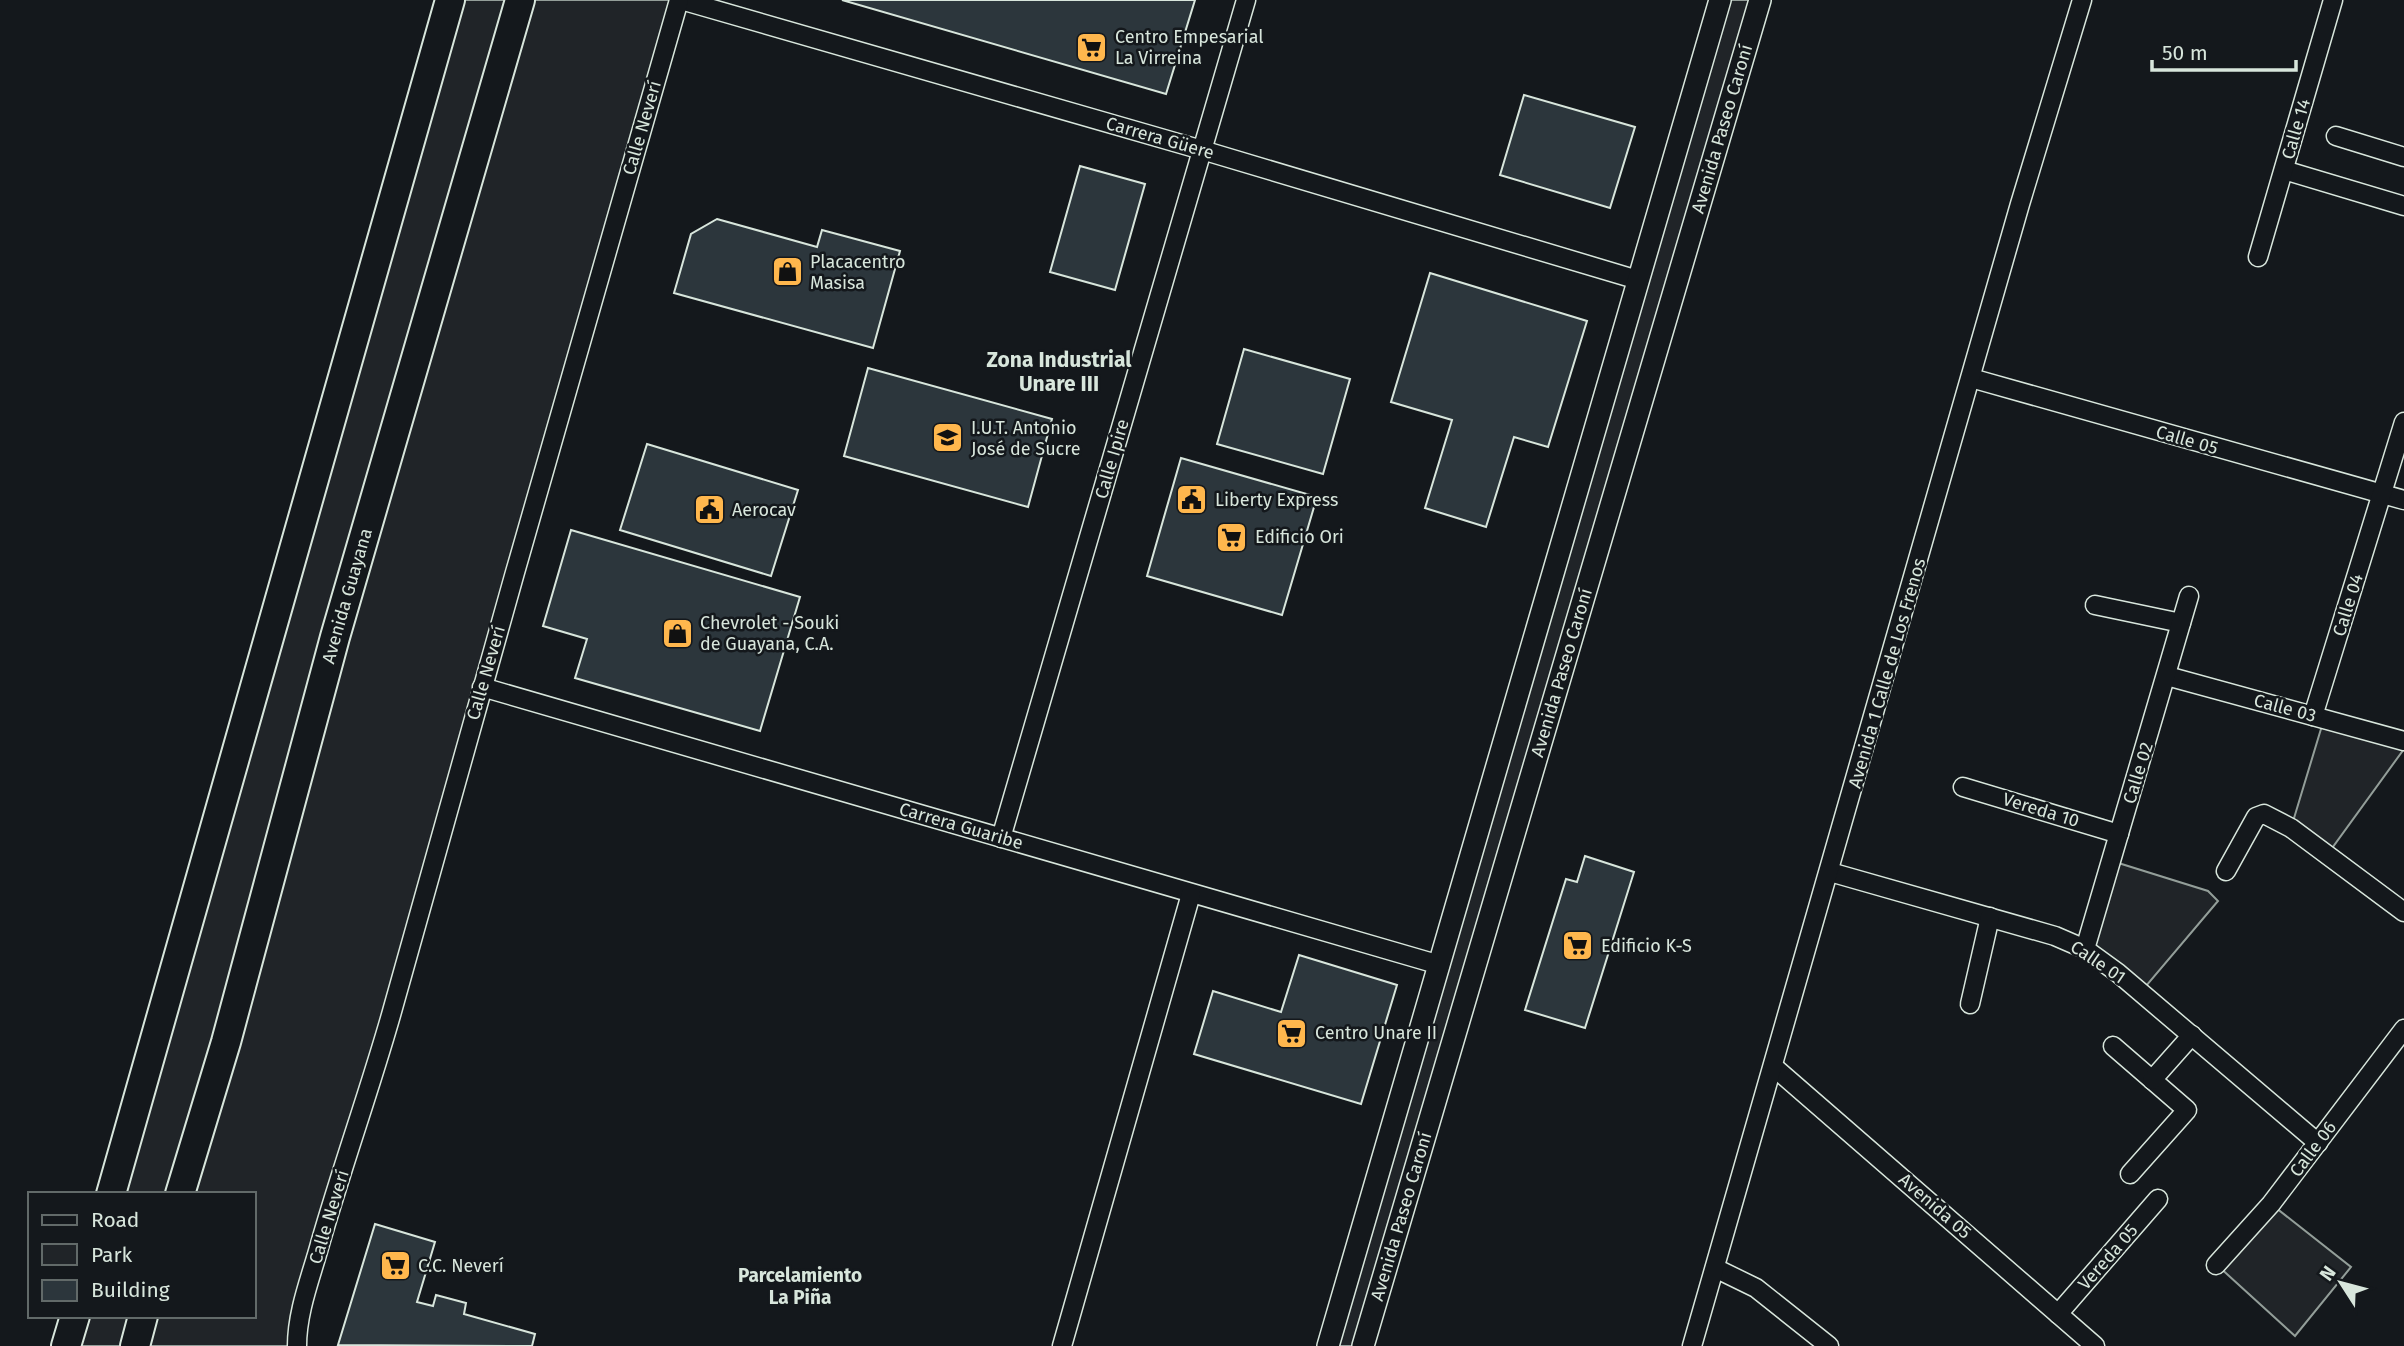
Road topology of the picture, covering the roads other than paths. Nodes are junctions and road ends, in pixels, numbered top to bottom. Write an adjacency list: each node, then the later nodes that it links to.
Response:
1 (450, 0): 45 (main road)
2 (520, 0): 46 (main road, Avenida Guayana)
3 (680, 0): 10 (street, Carrera Güere); 24 (street, Calle Neverí)
4 (1246, 0): 10 (street, Calle Ipire)
5 (1720, 0): 15 (street, Avenida Paseo Caroní)
6 (1760, 0): 58 (street, Avenida Paseo Caroní)
7 (2082, 0): 16 (street, Avenida 1 Calle de Los Frenos)
8 (2333, 0): 12 (street, Calle 14)
9 (2336, 136): 11 (street)
10 (1202, 150): 15 (street, Carrera Güere); 29 (street, Calle Ipire)
11 (2404, 157)
12 (2284, 170): 13 (street); 14 (street, Calle 14)
13 (2404, 206)
14 (2258, 257)
15 (1638, 280): 36 (street, Avenida Paseo Caroní)
16 (1971, 378): 18 (street, Calle 05); 30 (street, Avenida 1 Calle de Los Frenos)
17 (2404, 422): 18 (street, Calle 04)
18 (2382, 494): 19 (street, Calle 05); 25 (street, Calle 04)
19 (2404, 500)
20 (2189, 596): 22 (street, Calle 02)
21 (2095, 605): 22 (street)
22 (2181, 623): 23 (street, Calle 02)
23 (2167, 676): 25 (street, Calle 03); 28 (street, Calle 02)
24 (482, 687): 29 (street, Carrera Guaribe); 55 (street, Calle Neverí)
25 (2313, 716): 26 (street, Calle 03)
26 (2404, 741)
27 (1963, 787): 28 (street, Vereda 10)
28 (2119, 834): 35 (street, Calle 02)
29 (1001, 838): 32 (street, Carrera Guaribe)
30 (1830, 872): 34 (street, Calle 01); 41 (street, Avenida 1 Calle de Los Frenos)
31 (2226, 872): 33 (street)
32 (1191, 894): 36 (street, Carrera Guaribe); 56 (street)
33 (2404, 912)
34 (1990, 917): 35 (street, Calle 01); 37 (street)
35 (2085, 949): 39 (street, Calle 01)
36 (1440, 965): 57 (street, Avenida Paseo Caroní)
37 (1970, 1004)
38 (2404, 1029): 43 (street, Calle 06)
39 (2192, 1035): 42 (street); 43 (street, Calle 01)
40 (2113, 1046): 42 (street)
41 (1774, 1067): 49 (street, Avenida 1 Calle de Los Frenos); 50 (street, Avenida 05)
42 (2152, 1080): 44 (street)
43 (2318, 1143): 48 (street, Calle 06)
44 (2130, 1174)
45 (111, 1192)
46 (181, 1192)
47 (2158, 1199): 50 (street, Vereda 05)
48 (2217, 1265)
49 (1715, 1268): 59 (street, Avenida 1 Calle de Los Frenos); 60 (street)
50 (2058, 1314): 61 (street, Avenida 05)
51 (74, 1318): 53 (main road)
52 (142, 1318): 54 (main road)
53 (66, 1346)
54 (135, 1346)
55 (297, 1346)
56 (1062, 1346)
57 (1328, 1346)
58 (1363, 1346)
59 (1692, 1346)
60 (1829, 1346)
61 (2095, 1346)

